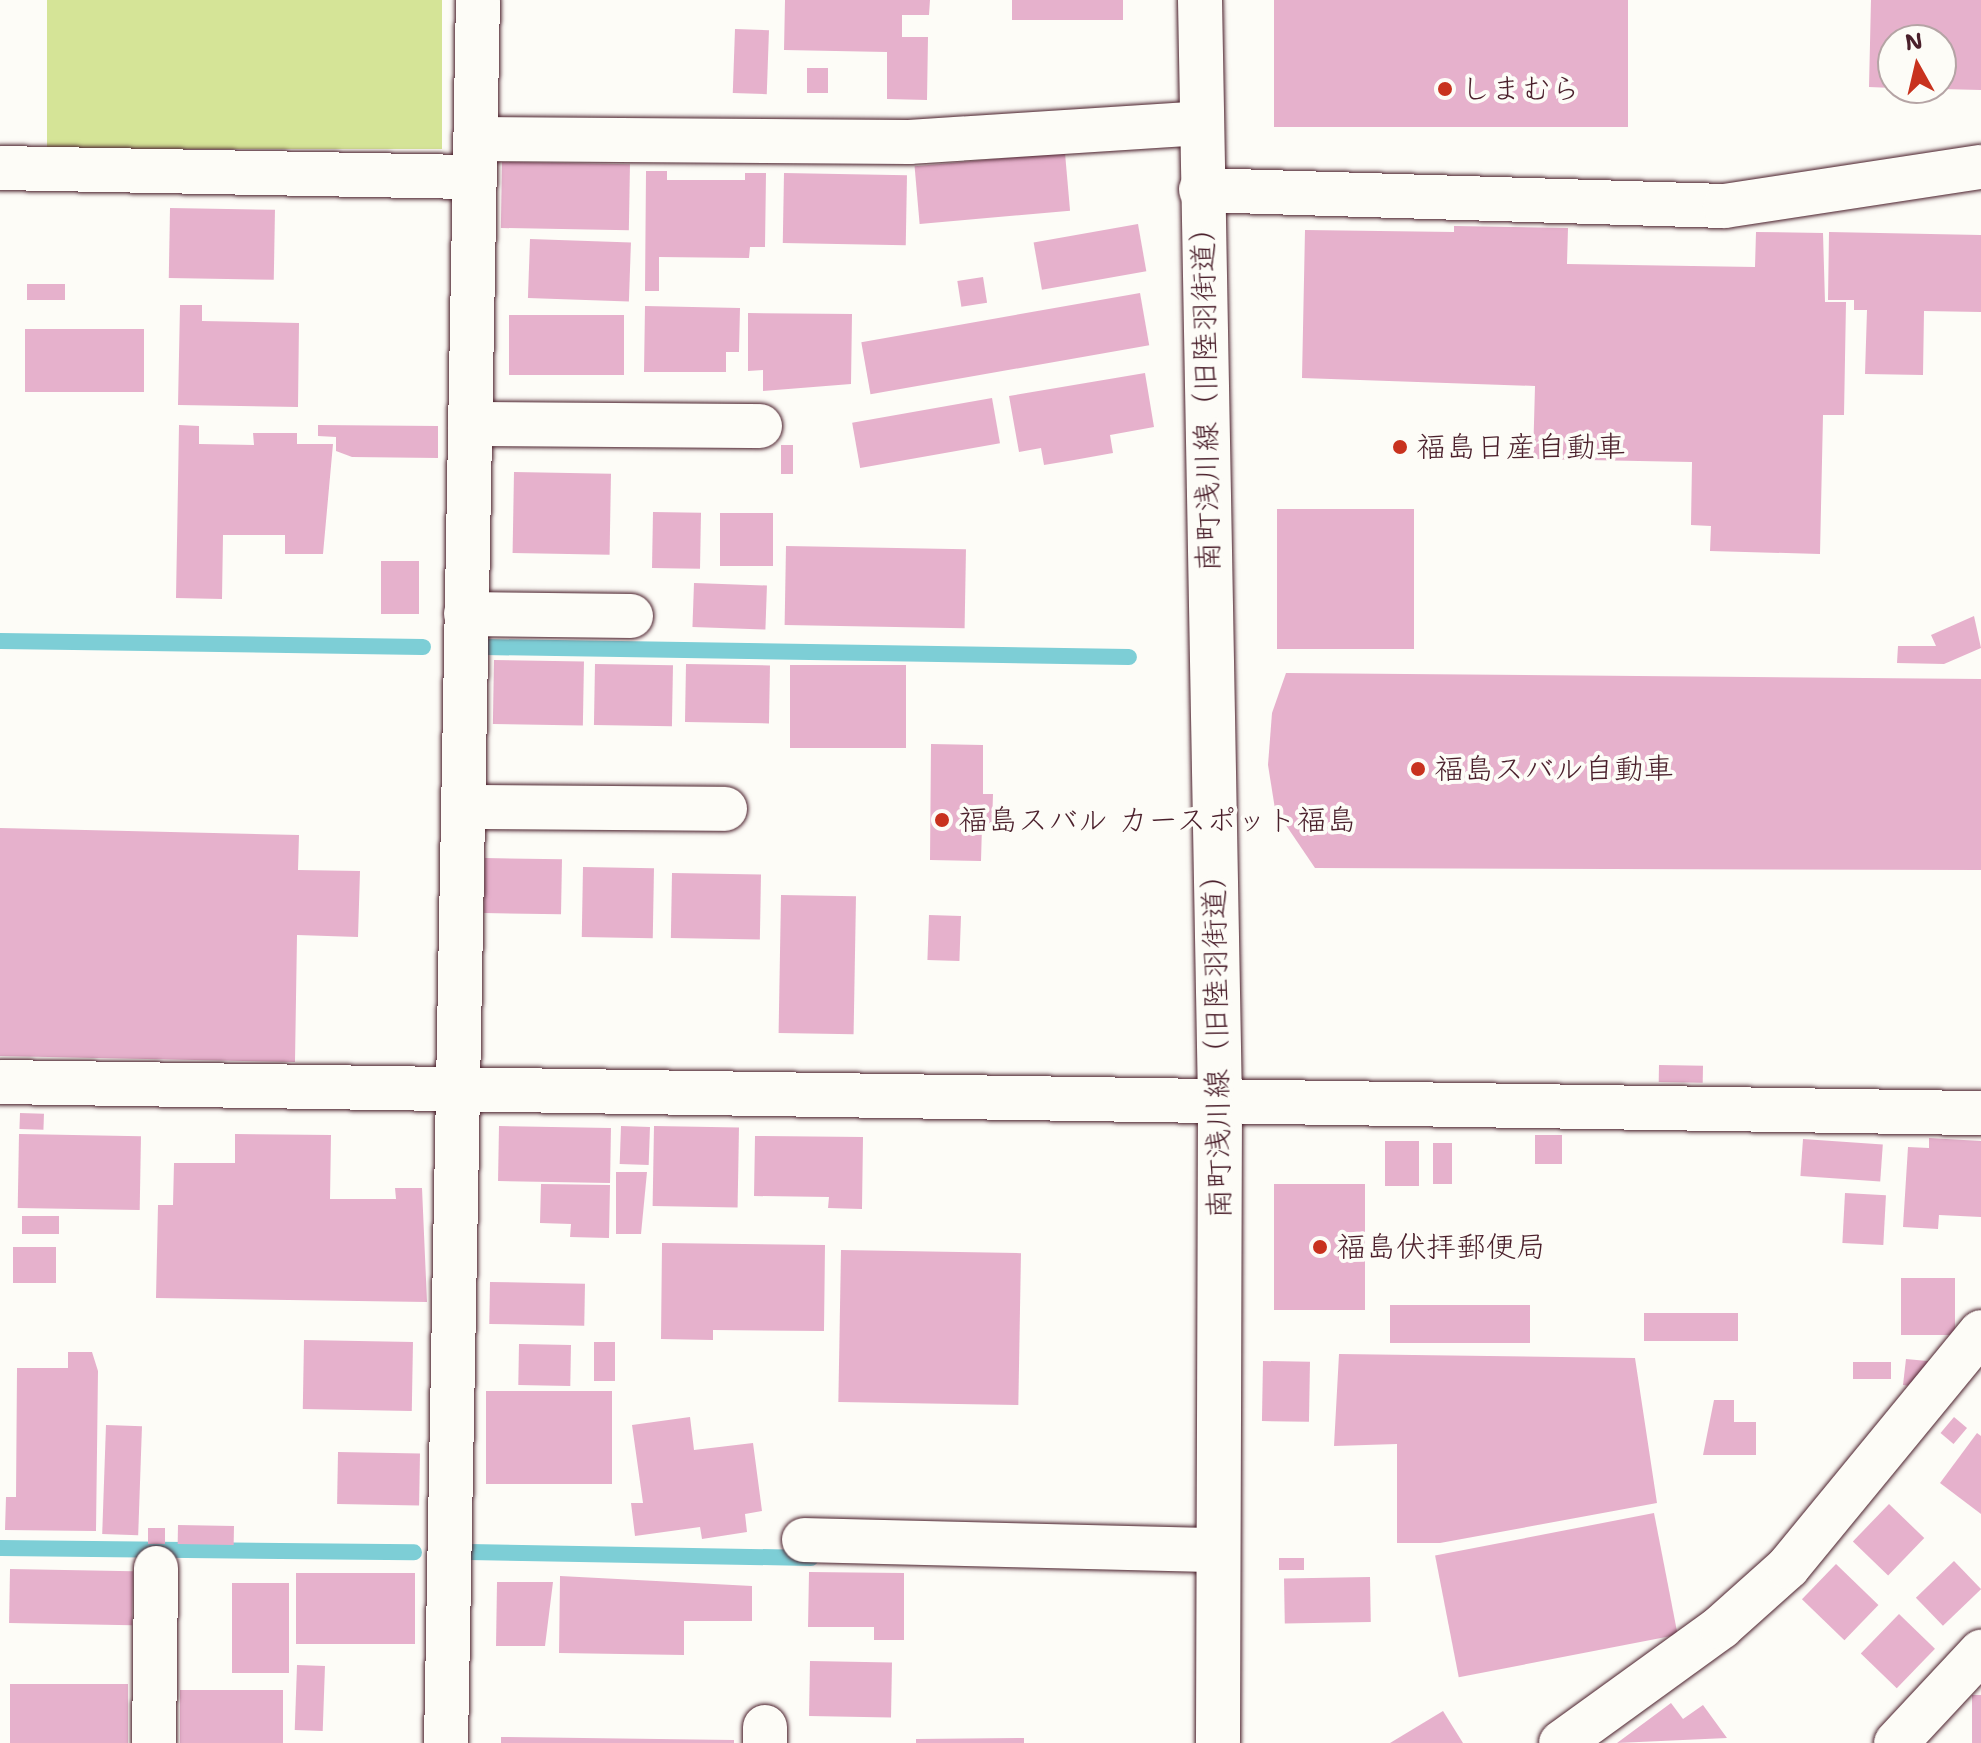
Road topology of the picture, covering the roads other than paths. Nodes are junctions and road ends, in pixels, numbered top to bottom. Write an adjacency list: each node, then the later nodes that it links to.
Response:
1 (478, 0): 4 (street)
2 (1200, 0): 3 (street, 南町浅川線（旧陸羽街道）)
3 (1201, 123): 4 (street); 7 (street, 南町浅川線（旧陸羽街道）)
4 (476, 158): 6 (street); 8 (street)
5 (1981, 167): 7 (street)
6 (0, 168)
7 (1201, 190): 16 (street, 南町浅川線（旧陸羽街道）)
8 (470, 424): 9 (street); 10 (street)
9 (760, 426)
10 (466, 614): 11 (street); 12 (street)
11 (631, 616)
12 (467, 807): 13 (street); 15 (street)
13 (725, 809)
14 (0, 1082): 15 (street)
15 (457, 1091): 16 (street); 24 (street)
16 (1220, 1104): 17 (street); 20 (street, 南町浅川線（旧陸羽街道）)
17 (1981, 1113)
18 (1981, 1332): 26 (street)
19 (804, 1540): 20 (street)
20 (1218, 1550): 25 (street, 南町浅川線（旧陸羽街道）)
21 (156, 1568): 23 (street)
22 (1981, 1652): 27 (street)
23 (154, 1743)
24 (446, 1743)
25 (1218, 1743)
26 (1561, 1743)
27 (1896, 1743)

